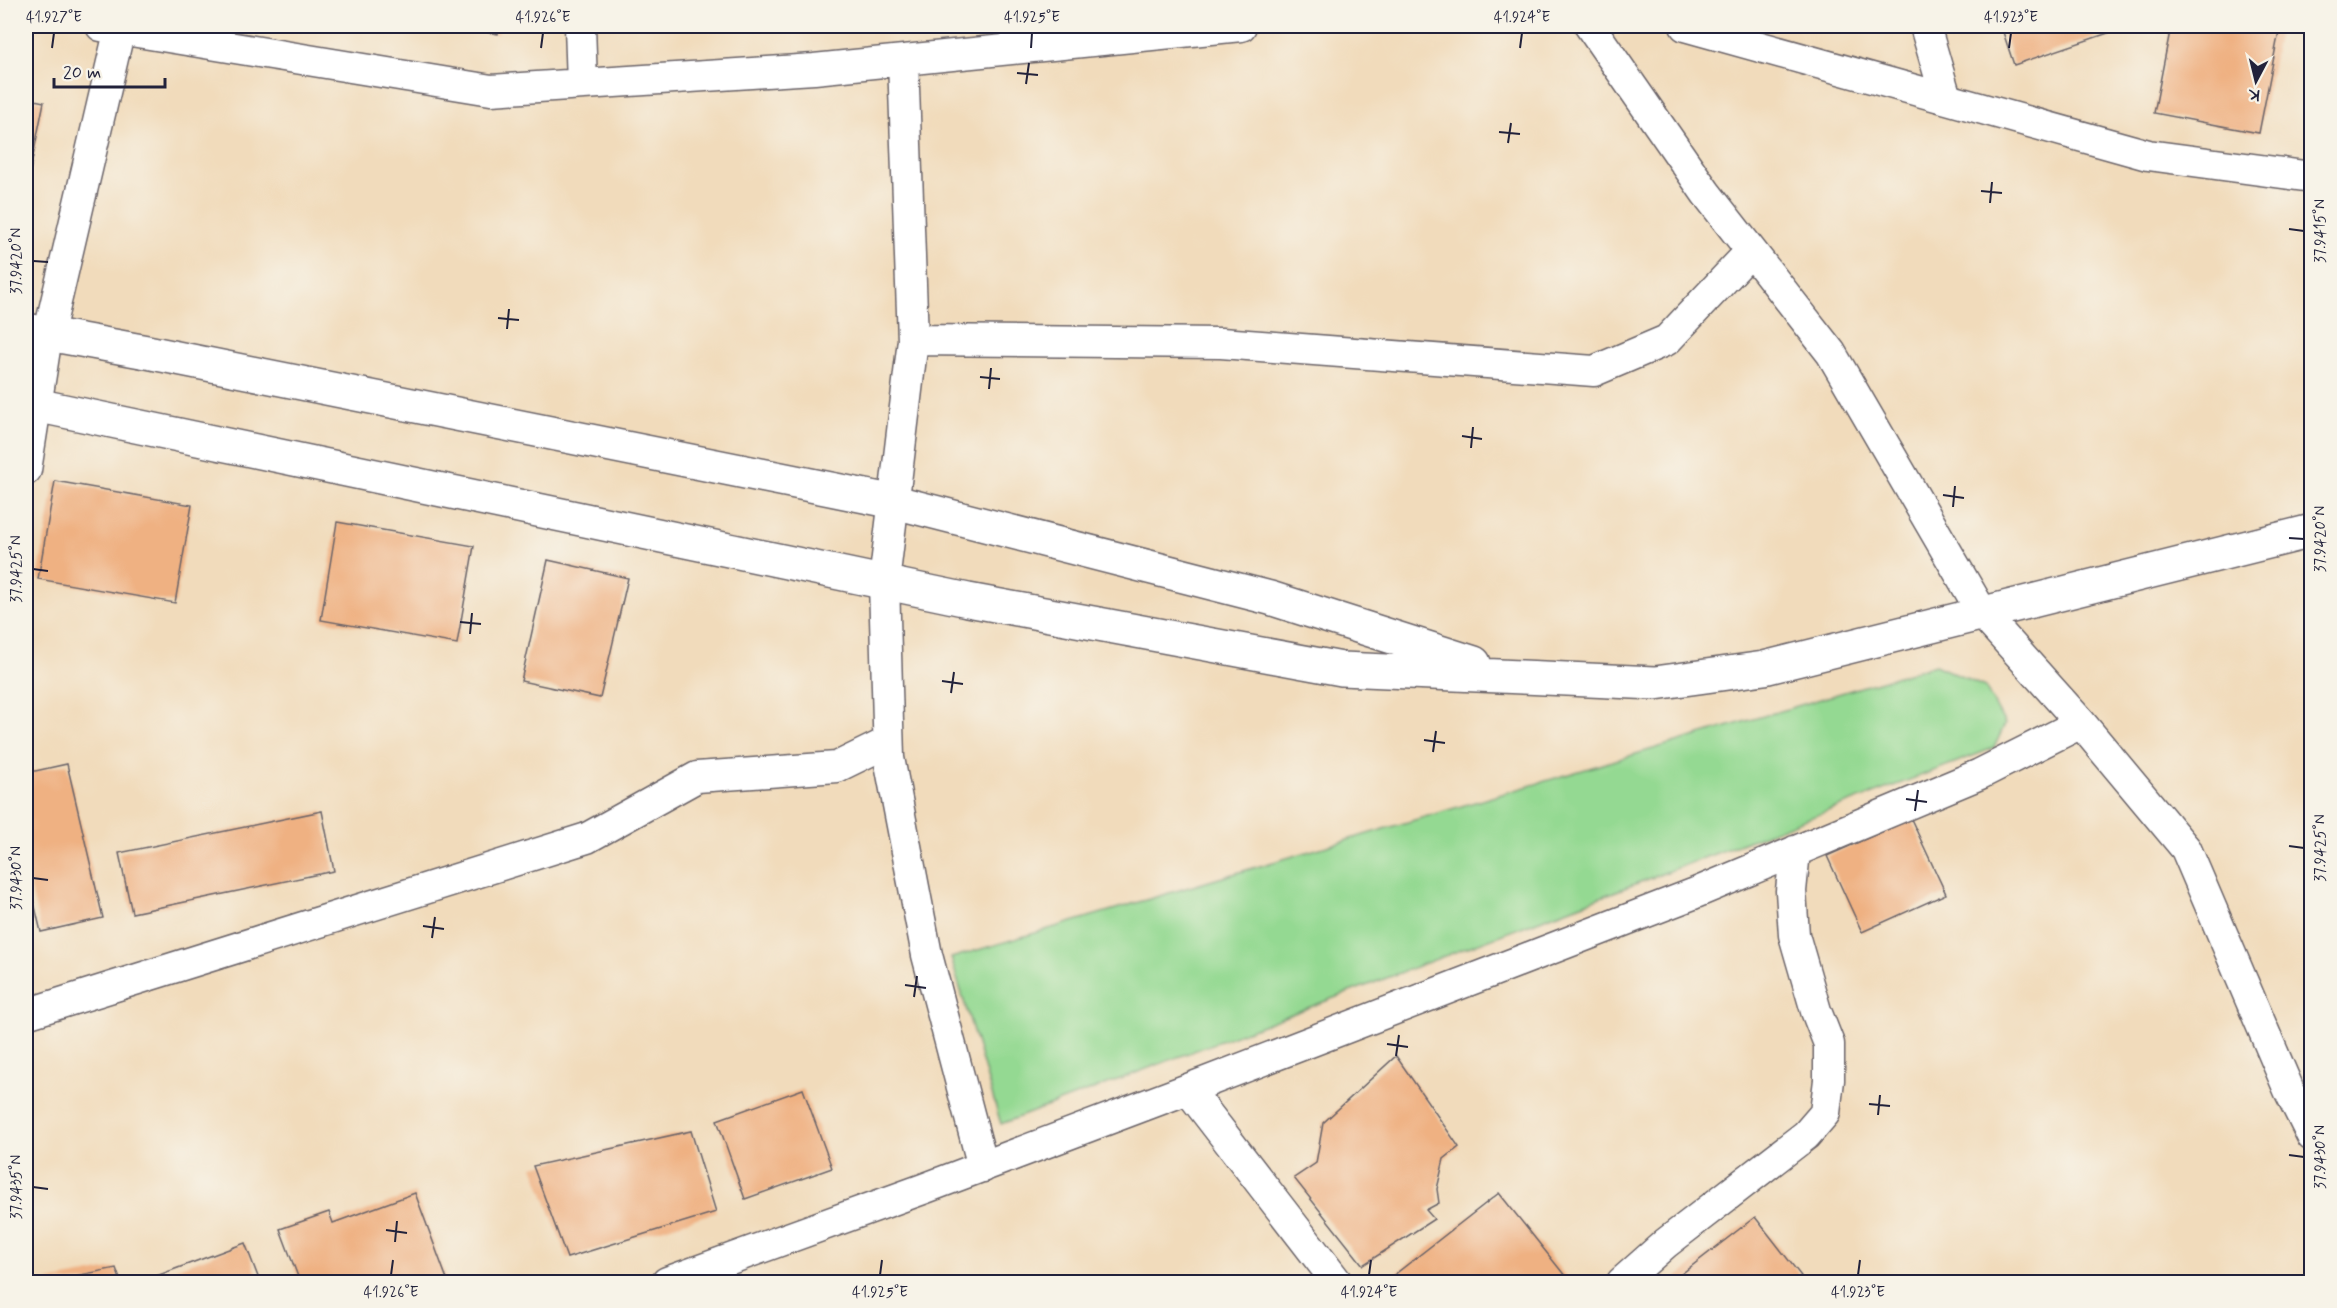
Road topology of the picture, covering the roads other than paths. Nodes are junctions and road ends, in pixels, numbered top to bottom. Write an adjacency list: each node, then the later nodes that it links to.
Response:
1 (580, 26): 9 (street)
2 (1241, 26): 7 (street)
3 (1590, 26): 12 (street)
4 (1685, 26): 10 (street)
5 (1925, 26): 10 (street)
6 (110, 27): 9 (street); 13 (street)
7 (1197, 28): 8 (street)
8 (903, 60): 9 (street); 14 (street)
9 (582, 84)
10 (1946, 98): 11 (street)
11 (2312, 177)
12 (1751, 251): 14 (street); 20 (street)
13 (37, 332): 15 (street); 17 (street)
14 (914, 340): 17 (street)
15 (31, 404): 16 (street); 19 (street)
16 (26, 470)
17 (895, 502): 19 (street); 21 (street)
18 (2312, 531): 20 (street)
19 (884, 582): 21 (street); 23 (street)
20 (1983, 614): 21 (street); 22 (street)
21 (1513, 675)
22 (2081, 723): 24 (street); 27 (street)
23 (888, 742): 25 (street); 28 (street)
24 (1795, 851): 26 (street); 31 (street)
25 (26, 1012)
26 (1188, 1089): 28 (street); 30 (street)
27 (2312, 1136)
28 (983, 1167): 29 (street)
29 (667, 1282)
30 (1337, 1282)
31 (1622, 1282)

